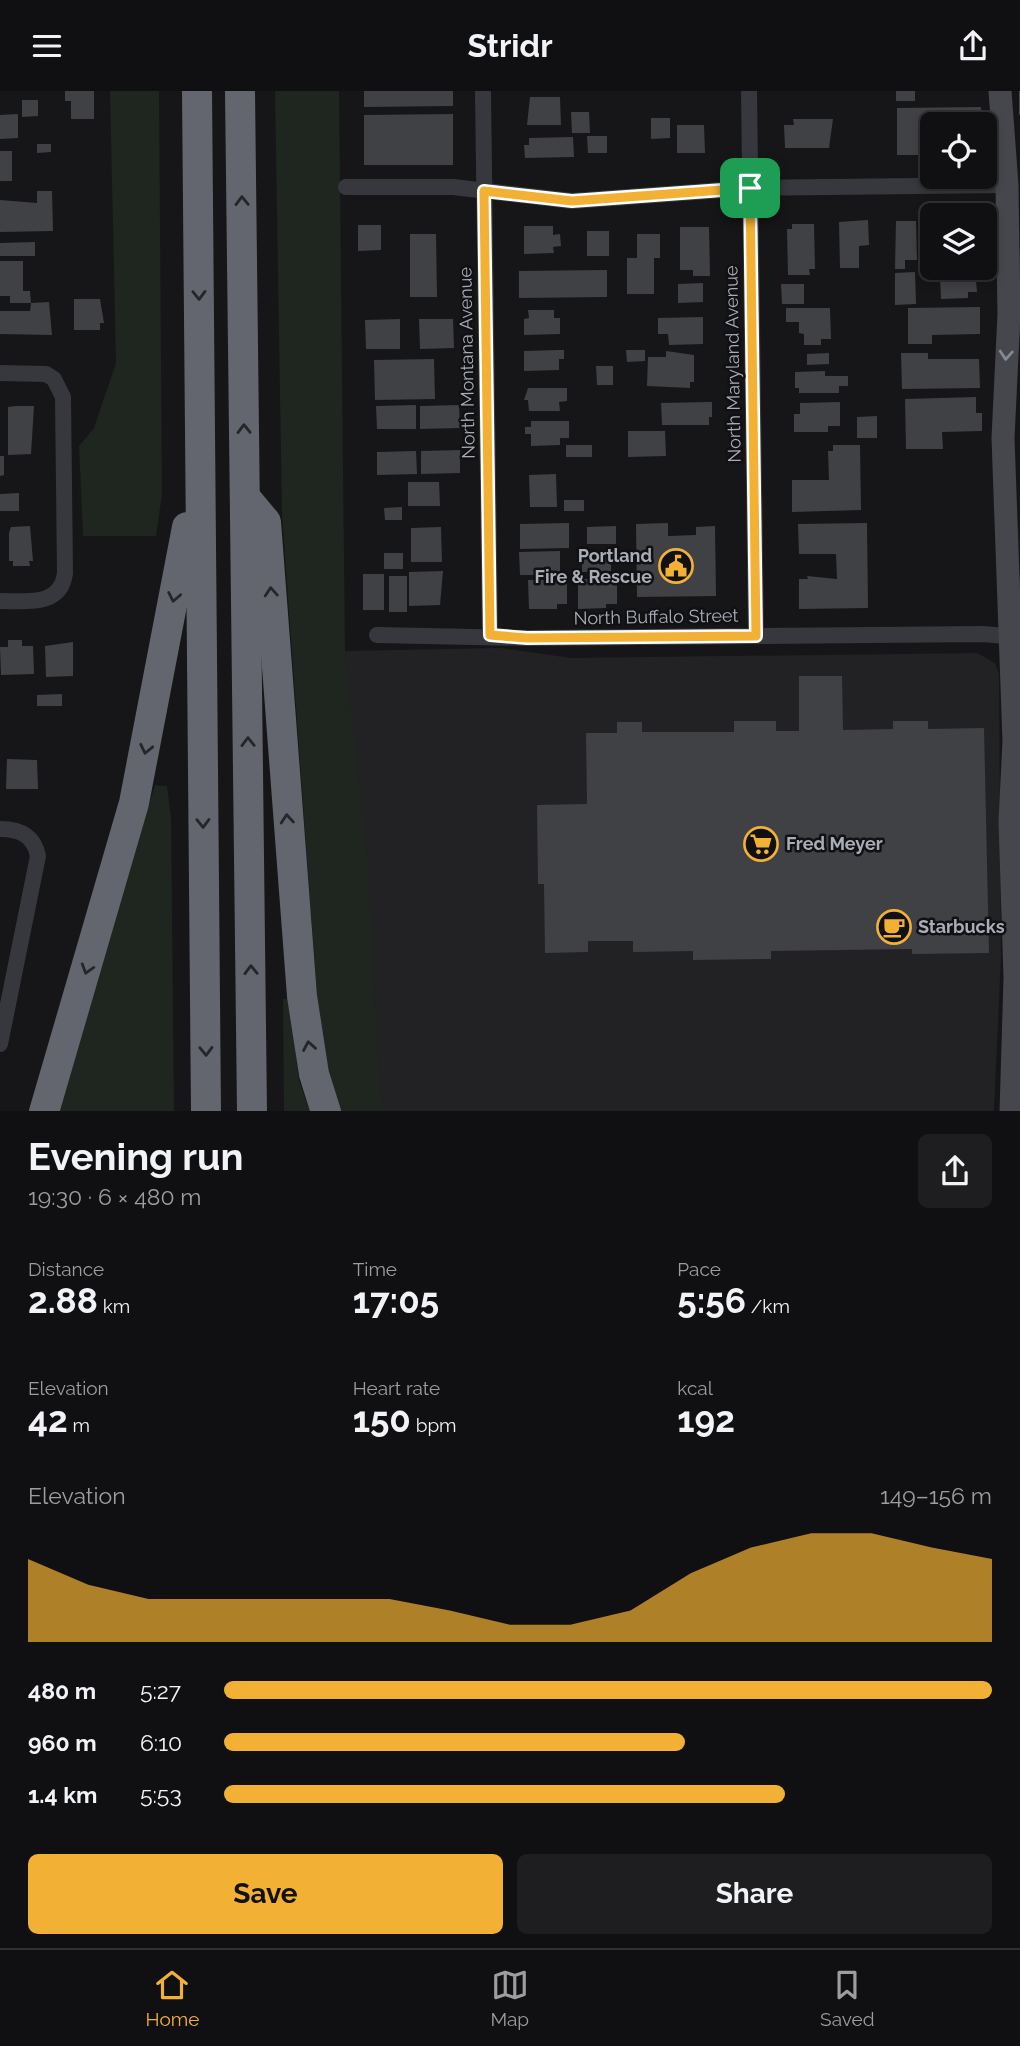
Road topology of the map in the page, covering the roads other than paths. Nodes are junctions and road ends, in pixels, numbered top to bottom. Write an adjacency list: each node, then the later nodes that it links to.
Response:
1 (197, 91): 11 (highway, one-way to 11)
2 (240, 91): 12 (highway, one-way to 2)
3 (482, 91): 9 (street, North Montana Avenue)
4 (749, 91): 8 (street, North Maryland Avenue)
5 (1000, 91): 6 (street)
6 (1007, 185): 8 (street); 17 (street, one-way to 17)
7 (346, 187): 9 (street)
8 (750, 188): 9 (street); 16 (street, North Maryland Avenue)
9 (484, 191): 15 (street, North Montana Avenue)
10 (0, 373): 13 (street)
11 (200, 457): 20 (highway, one-way to 20); 21 (highway, one-way to 21)
12 (245, 497): 22 (highway, one-way to 12); 23 (highway, one-way to 12)
13 (0, 601)
14 (377, 635): 15 (street, North Buffalo Street)
15 (490, 635): 16 (street, North Buffalo Street)
16 (756, 636): 17 (street, North Buffalo Street)
17 (1015, 637): 24 (street)
18 (0, 829): 19 (street)
19 (0, 1044)
20 (44, 1111)
21 (206, 1111)
22 (252, 1111)
23 (327, 1111)
24 (1011, 1111)

